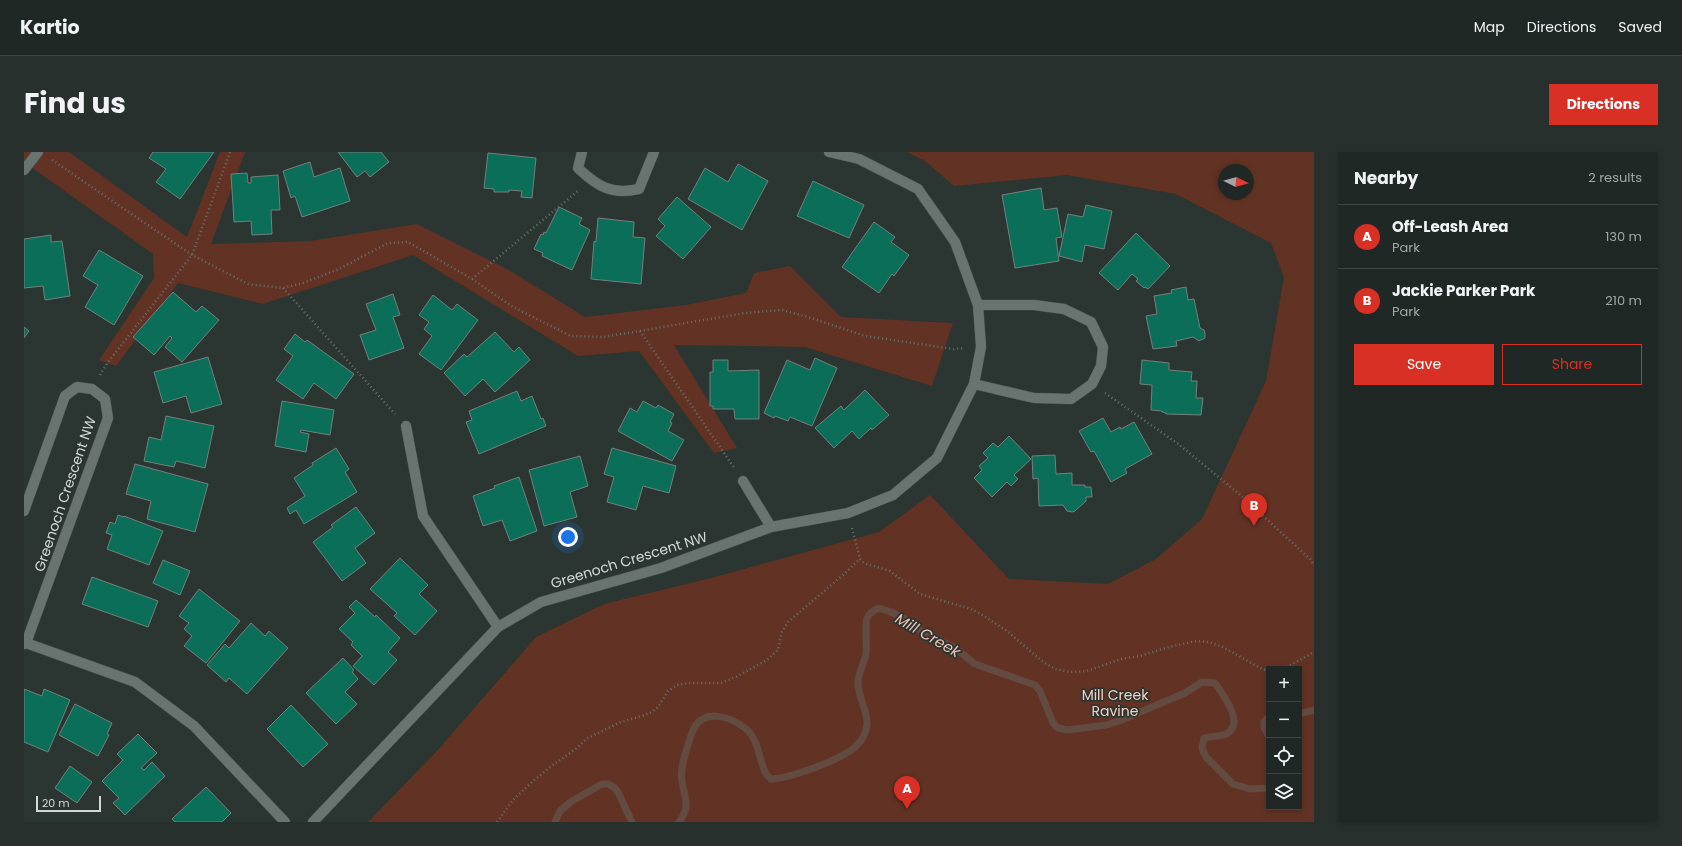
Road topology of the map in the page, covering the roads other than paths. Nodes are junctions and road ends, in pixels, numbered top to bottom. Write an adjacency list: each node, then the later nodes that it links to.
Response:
1 (582, 152): 2 (street)
2 (654, 152)
3 (829, 152): 6 (street, Greenoch Crescent NW)
4 (42, 154): 5 (street)
5 (24, 170)
6 (978, 305): 7 (street, Greenoch Crescent NW); 7 (street)
7 (974, 384): 11 (street, Greenoch Crescent NW)
8 (406, 426): 12 (street)
9 (743, 481): 11 (street)
10 (24, 511): 13 (street, Greenoch Crescent NW)
11 (771, 528): 12 (street, Greenoch Crescent NW)
12 (498, 628): 15 (street, Greenoch Crescent NW)
13 (25, 643): 14 (street, Greenoch Crescent NW)
14 (285, 822)
15 (313, 822)

